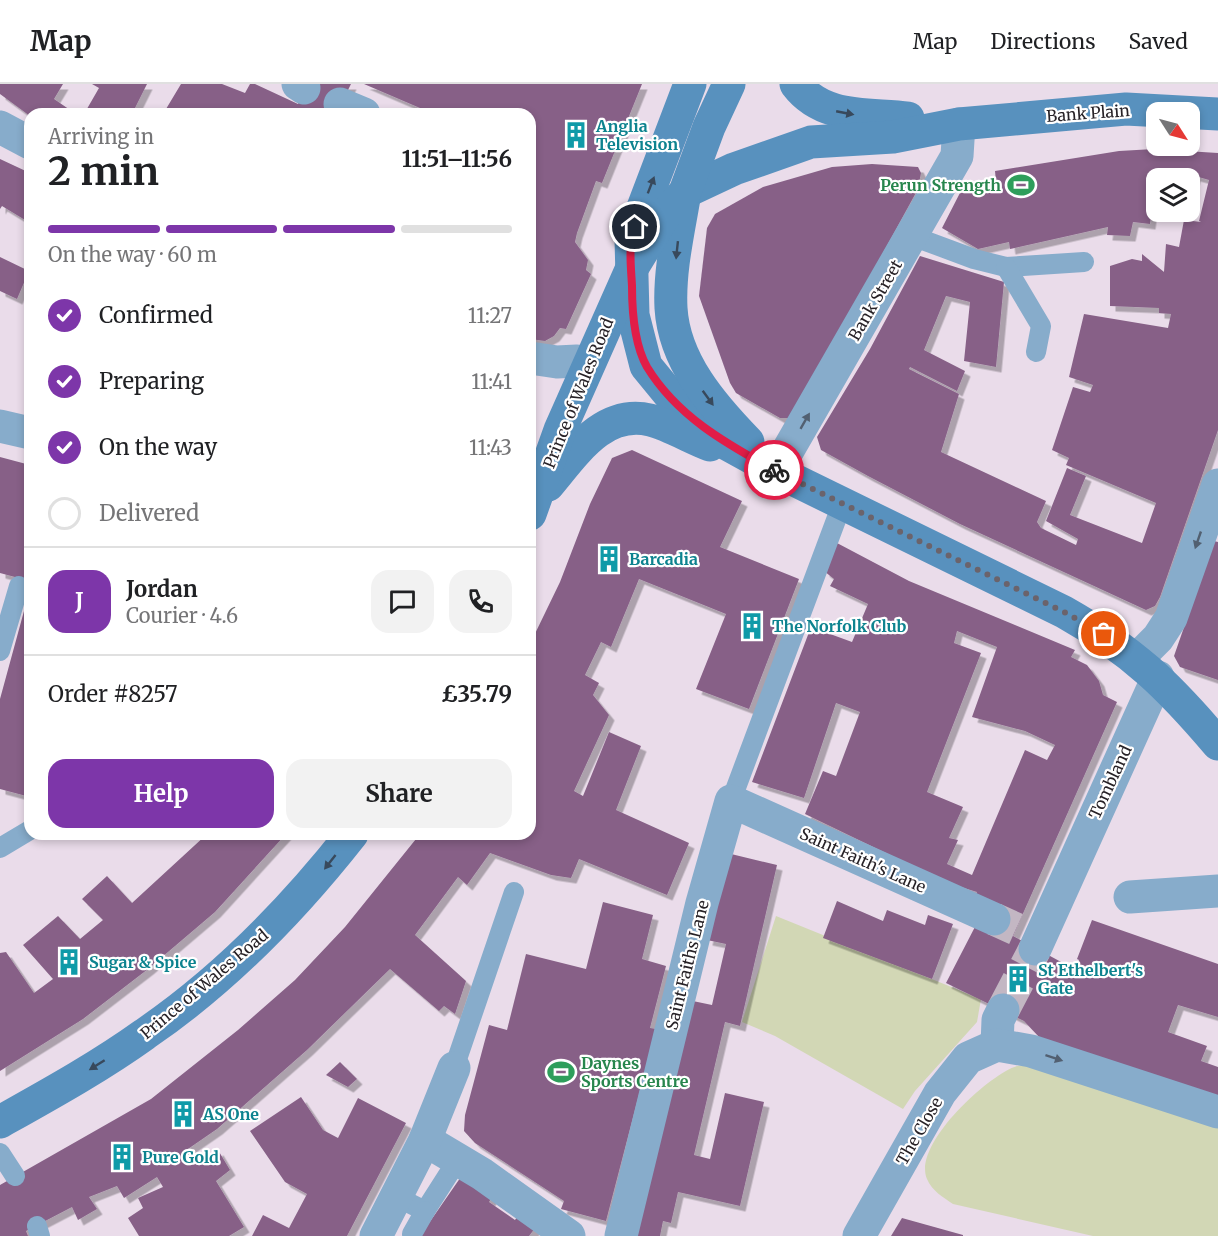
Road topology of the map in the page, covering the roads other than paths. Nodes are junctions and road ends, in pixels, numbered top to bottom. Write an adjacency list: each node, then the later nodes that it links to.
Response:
1 (729, 84): 7 (street, Prince of Wales Road)
2 (796, 84): 5 (street, Bank Plain, one-way to 5)
3 (690, 85): 7 (street, Bank Plain); 14 (street, one-way to 3)
4 (1218, 114): 5 (street, Bank Plain)
5 (959, 124): 9 (street, Bank Plain); 11 (street, Bank Street)
6 (0, 127): 8 (street)
7 (708, 127): 9 (street, Bank Plain); 10 (street, Prince of Wales Road)
8 (24, 139)
9 (768, 157): 10 (street, Bank Plain)
10 (685, 192): 14 (street, Prince of Wales Road); 18 (street, one-way to 18)
11 (912, 236): 13 (lane); 18 (street, Bank Street, one-way to 11)
12 (1084, 262): 13 (lane)
13 (1006, 267): 15 (lane)
14 (631, 270): 18 (street); 20 (street, Prince of Wales Road)
15 (1036, 352)
16 (536, 359): 17 (street)
17 (577, 361)
18 (776, 471): 21 (street); 22 (street)
19 (1218, 485): 25 (street, one-way to 25)
20 (536, 498)
21 (536, 502)
22 (842, 504): 25 (street); 27 (lane)
23 (19, 586): 24 (lane)
24 (0, 651)
25 (1147, 668): 26 (street); 31 (street, Tombland)
26 (1218, 744)
27 (731, 801): 31 (street, Saint Faith's Lane); 48 (street, Saint Faiths Lane)
28 (24, 834): 30 (lane)
29 (347, 840): 39 (street, Prince of Wales Road, one-way to 39)
30 (0, 848)
31 (1062, 887)
32 (1218, 891): 34 (street)
33 (514, 892): 37 (lane)
34 (1130, 897)
35 (1003, 1010): 36 (street)
36 (997, 1045): 38 (street, one-way to 38); 49 (street, The Close)
37 (454, 1068): 40 (street)
38 (1218, 1112)
39 (0, 1122)
40 (426, 1140): 44 (street); 47 (street)
41 (0, 1153): 43 (lane)
42 (455, 1164): 44 (lane)
43 (15, 1176)
44 (411, 1204): 45 (lane); 46 (street)
45 (412, 1234)
46 (376, 1236)
47 (569, 1236)
48 (621, 1236)
49 (859, 1236)

